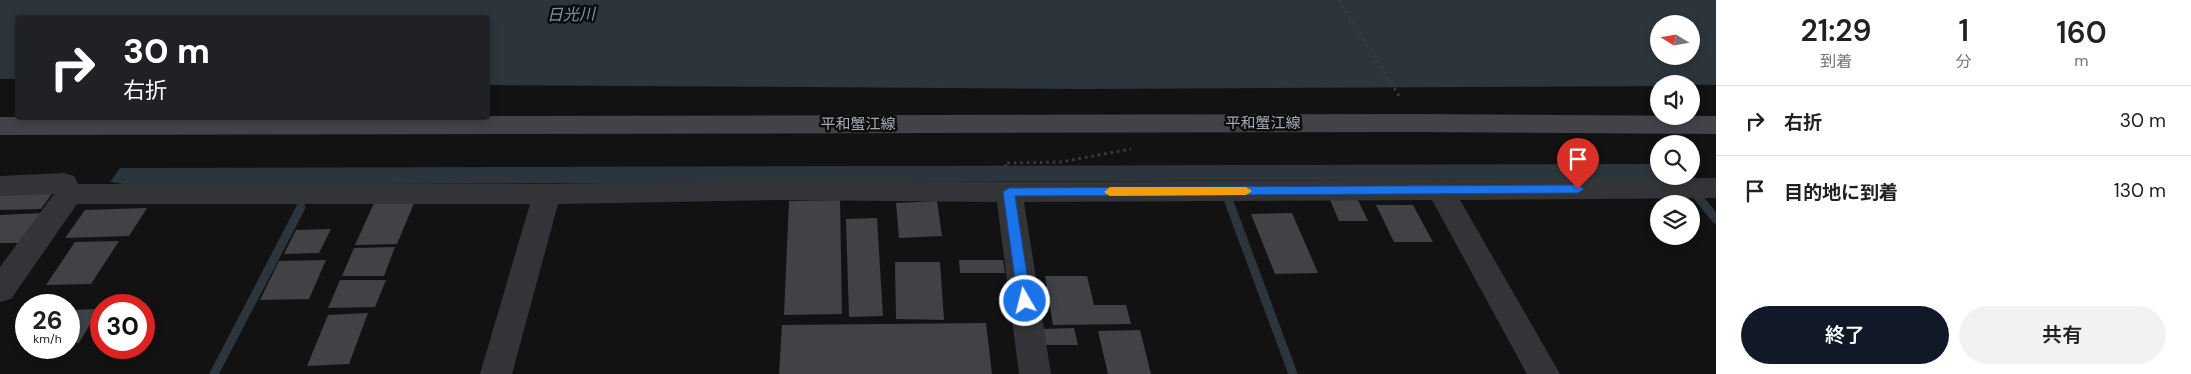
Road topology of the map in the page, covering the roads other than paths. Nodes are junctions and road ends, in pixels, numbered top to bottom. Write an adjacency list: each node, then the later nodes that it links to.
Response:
1 (1716, 125): 2 (main road, 平和蟹江線)
2 (0, 126)
3 (0, 186): 7 (street)
4 (1716, 188): 5 (street)
5 (1440, 190): 6 (street); 12 (street)
6 (1009, 192): 8 (street); 11 (street)
7 (69, 194): 8 (street); 9 (street)
8 (548, 194): 10 (street)
9 (0, 290)
10 (496, 374)
11 (1035, 374)
12 (1544, 374)

